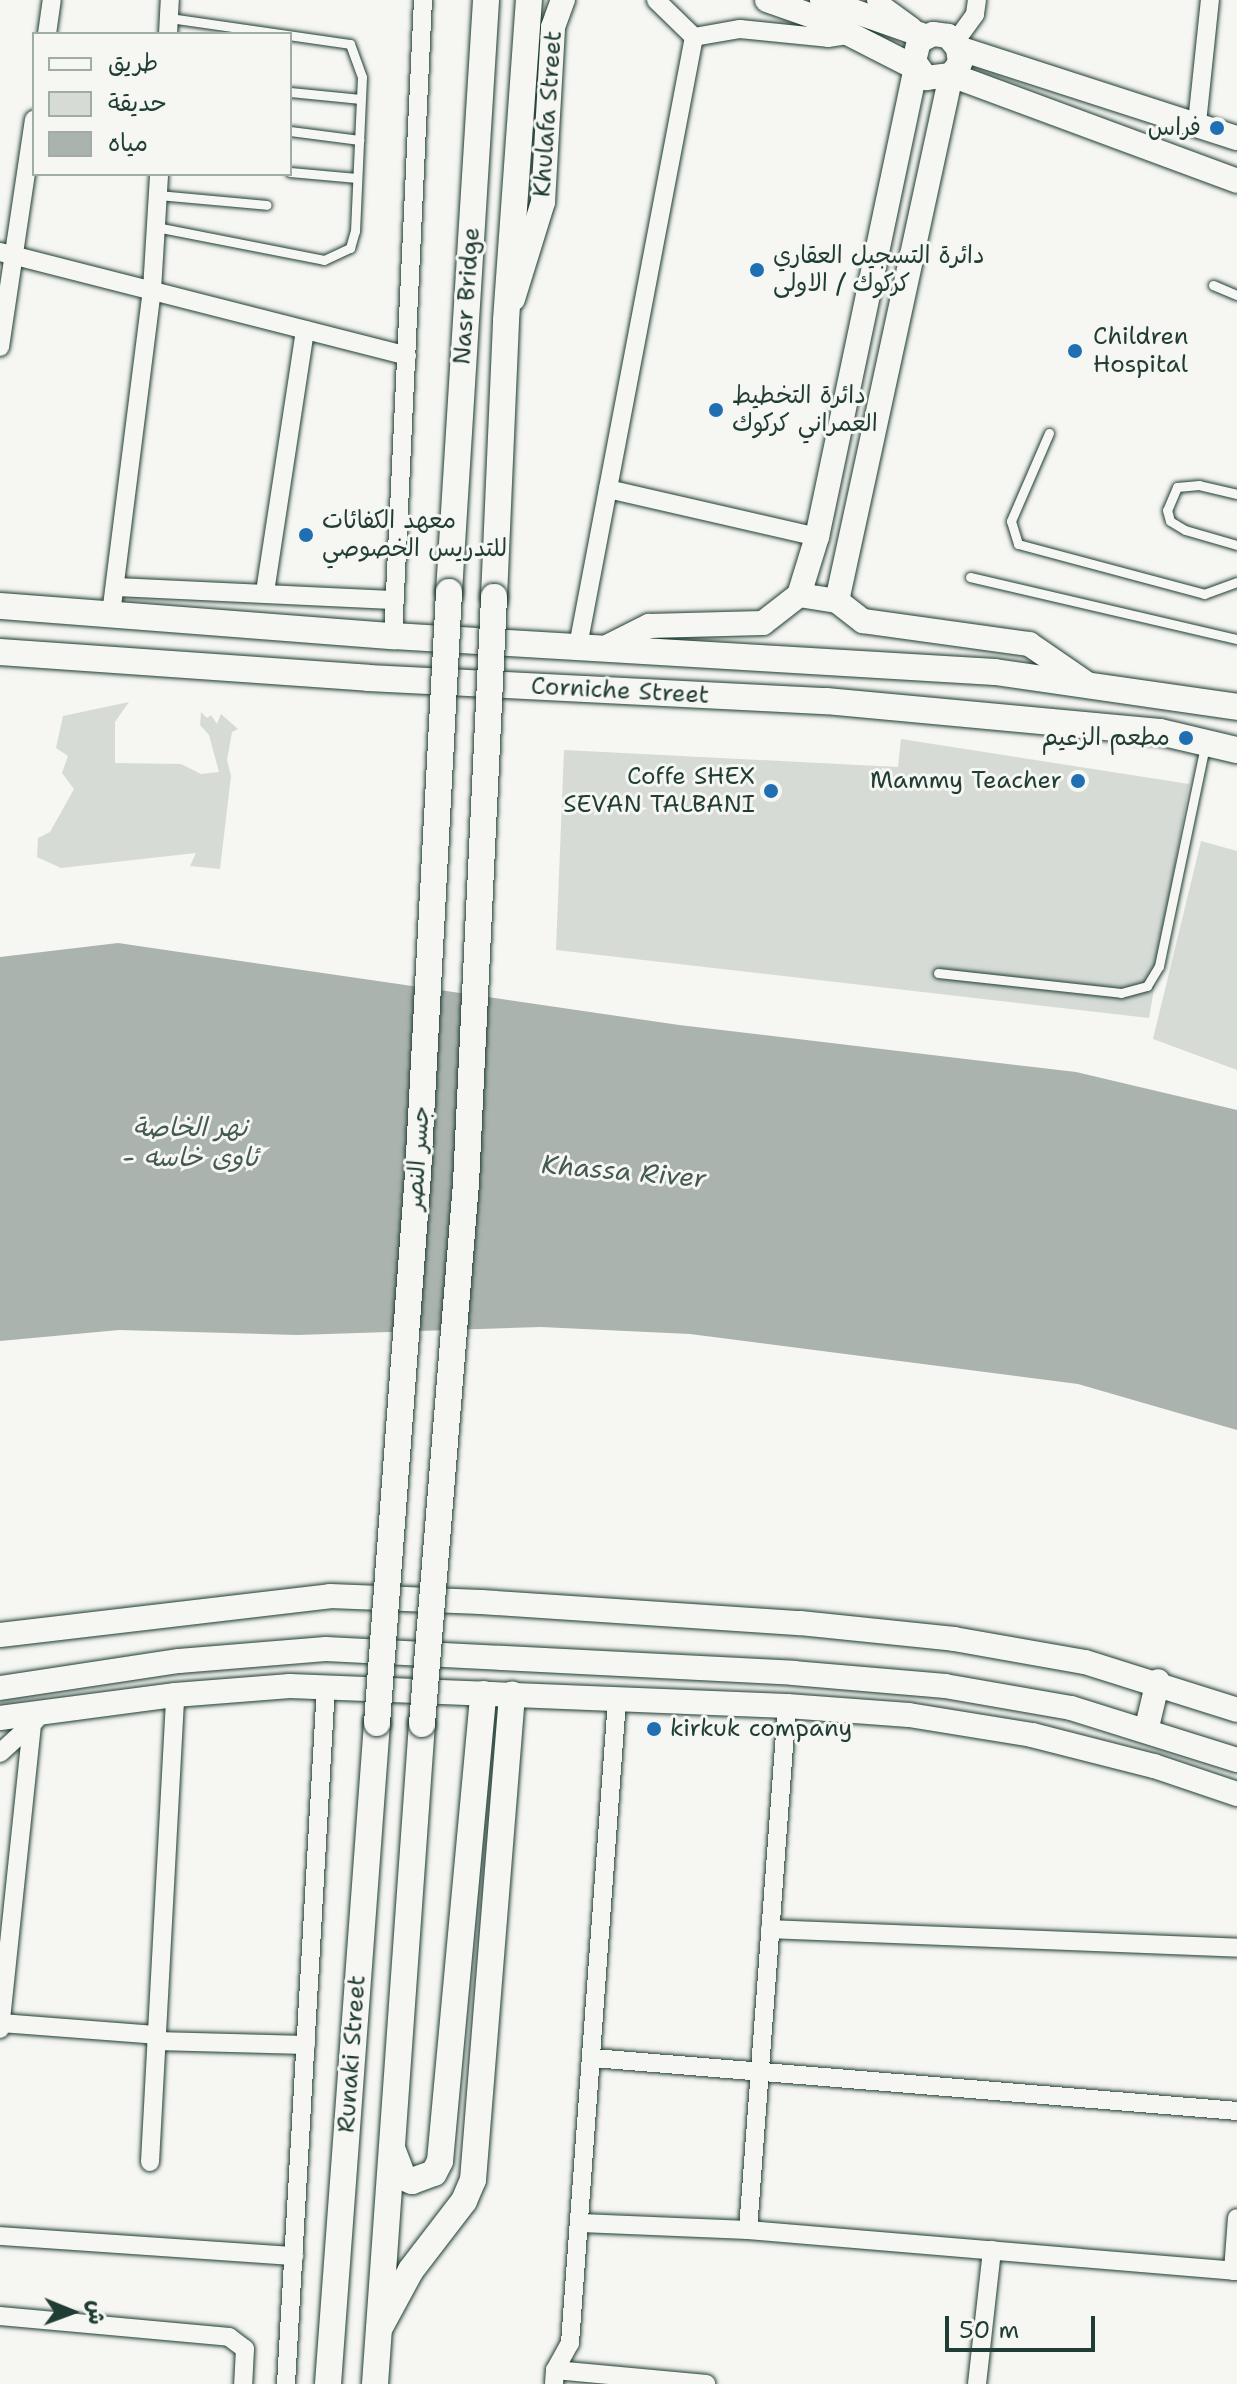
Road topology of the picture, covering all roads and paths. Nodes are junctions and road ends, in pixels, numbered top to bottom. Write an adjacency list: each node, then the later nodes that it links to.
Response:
1 (52, 0): 13 (street)
2 (423, 0): 43 (street)
3 (486, 0): 53 (main road, Nasr Bridge)
4 (529, 0): 40 (main road, جسر النصر)
5 (563, 0): 40 (street, Khulafa Street)
6 (656, 0): 18 (street)
7 (767, 0): 15 (street)
8 (822, 0): 17 (street)
9 (876, 0): 17 (street)
10 (977, 0): 19 (street)
11 (1210, 0): 24 (street)
12 (169, 17): 14 (lane)
13 (47, 32)
14 (270, 32)
15 (852, 34): 18 (street); 20 (street)
16 (292, 35): 23 (lane)
17 (925, 36): 19 (street); 20 (street)
18 (694, 37): 45 (street)
19 (956, 45): 21 (street); 24 (street)
20 (916, 68): 21 (street); 47 (street)
21 (951, 75): 32 (street); 56 (street)
22 (292, 92): 23 (lane)
23 (361, 99): 28 (lane)
24 (1197, 123): 27 (street)
25 (32, 130): 36 (street)
26 (292, 131): 28 (lane)
27 (1237, 138)
28 (359, 140): 31 (lane)
29 (292, 172): 31 (lane)
30 (159, 176): 33 (street)
31 (357, 178): 35 (lane)
32 (1237, 181)
33 (158, 195): 34 (lane); 35 (street)
34 (267, 205)
35 (156, 227): 38 (street)
36 (7, 254): 38 (street); 42 (street)
37 (1213, 285): 39 (lane)
38 (152, 290): 41 (street); 51 (street)
39 (1237, 295)
40 (506, 320): 86 (main road, جسر النصر, bridge)
41 (305, 330): 43 (street); 52 (street)
42 (0, 347)
43 (407, 356): 55 (street)
44 (1049, 433): 50 (lane)
45 (608, 489): 47 (street); 61 (street)
46 (1237, 494): 48 (lane)
47 (817, 537): 54 (street)
48 (1237, 545)
49 (970, 577): 60 (lane)
50 (1237, 582)
51 (115, 587): 52 (street); 58 (street)
52 (265, 592): 55 (street)
53 (449, 592): 85 (main road, جسر النصر, bridge)
54 (799, 595): 56 (street); 62 (street)
55 (394, 600): 59 (street)
56 (837, 601): 64 (street)
57 (0, 606): 58 (main road, Corniche Street)
58 (111, 614): 59 (main road, Corniche Street)
59 (393, 636): 61 (main road, Corniche Street)
60 (1237, 639)
61 (578, 646): 62 (main road, Corniche Street)
62 (609, 646): 64 (main road, Corniche Street)
63 (0, 652): 66 (main road, Corniche Street)
64 (1090, 686): 65 (main road, Corniche Street)
65 (1237, 707)
66 (1205, 745): 67 (main road, Corniche Street); 68 (lane)
67 (1237, 750)
68 (938, 973)
69 (0, 1635): 72 (street)
70 (746, 1671): 71 (street); 79 (street); 87 (street)
71 (93, 1673): 74 (street); 80 (street)
72 (1158, 1681): 82 (street); 87 (street)
73 (326, 1686): 75 (street); 76 (street); 96 (street)
74 (0, 1688)
75 (483, 1694): 77 (street); 100 (main road)
76 (175, 1695): 80 (street); 95 (street)
77 (512, 1695): 78 (street); 110 (main road)
78 (617, 1700): 79 (street); 97 (street)
79 (668, 1702): 81 (street)
80 (98, 1704): 83 (street)
81 (787, 1706): 90 (street); 91 (street)
82 (1237, 1710)
83 (41, 1717): 84 (street); 88 (street); 93 (street)
84 (0, 1718)
85 (377, 1723): 114 (main road, Runaki Street)
86 (422, 1724): 100 (main road, Runaki Street)
87 (1147, 1727): 89 (street)
88 (0, 1753)
89 (1237, 1760)
90 (1237, 1794)
91 (770, 1929): 92 (street); 98 (street)
92 (1237, 1948)
93 (1, 2023): 94 (street); 95 (street)
94 (0, 2029)
95 (156, 2038): 96 (street); 101 (street)
96 (306, 2045): 107 (street)
97 (593, 2058): 98 (street); 103 (street)
98 (760, 2071): 99 (street); 104 (street)
99 (1237, 2111)
100 (392, 2148): 110 (main road, Runaki Street)
101 (150, 2162)
102 (1237, 2218): 108 (street)
103 (581, 2223): 104 (street); 111 (street)
104 (748, 2230): 106 (street)
105 (0, 2236): 107 (street)
106 (992, 2250): 108 (street); 117 (street)
107 (294, 2256): 113 (street)
108 (1235, 2271)
109 (0, 2316): 112 (street)
110 (379, 2329): 115 (main road, Runaki Street)
111 (555, 2377): 116 (street)
112 (243, 2384)
113 (286, 2384)
114 (328, 2384)
115 (375, 2384)
116 (706, 2384)
117 (977, 2384)

